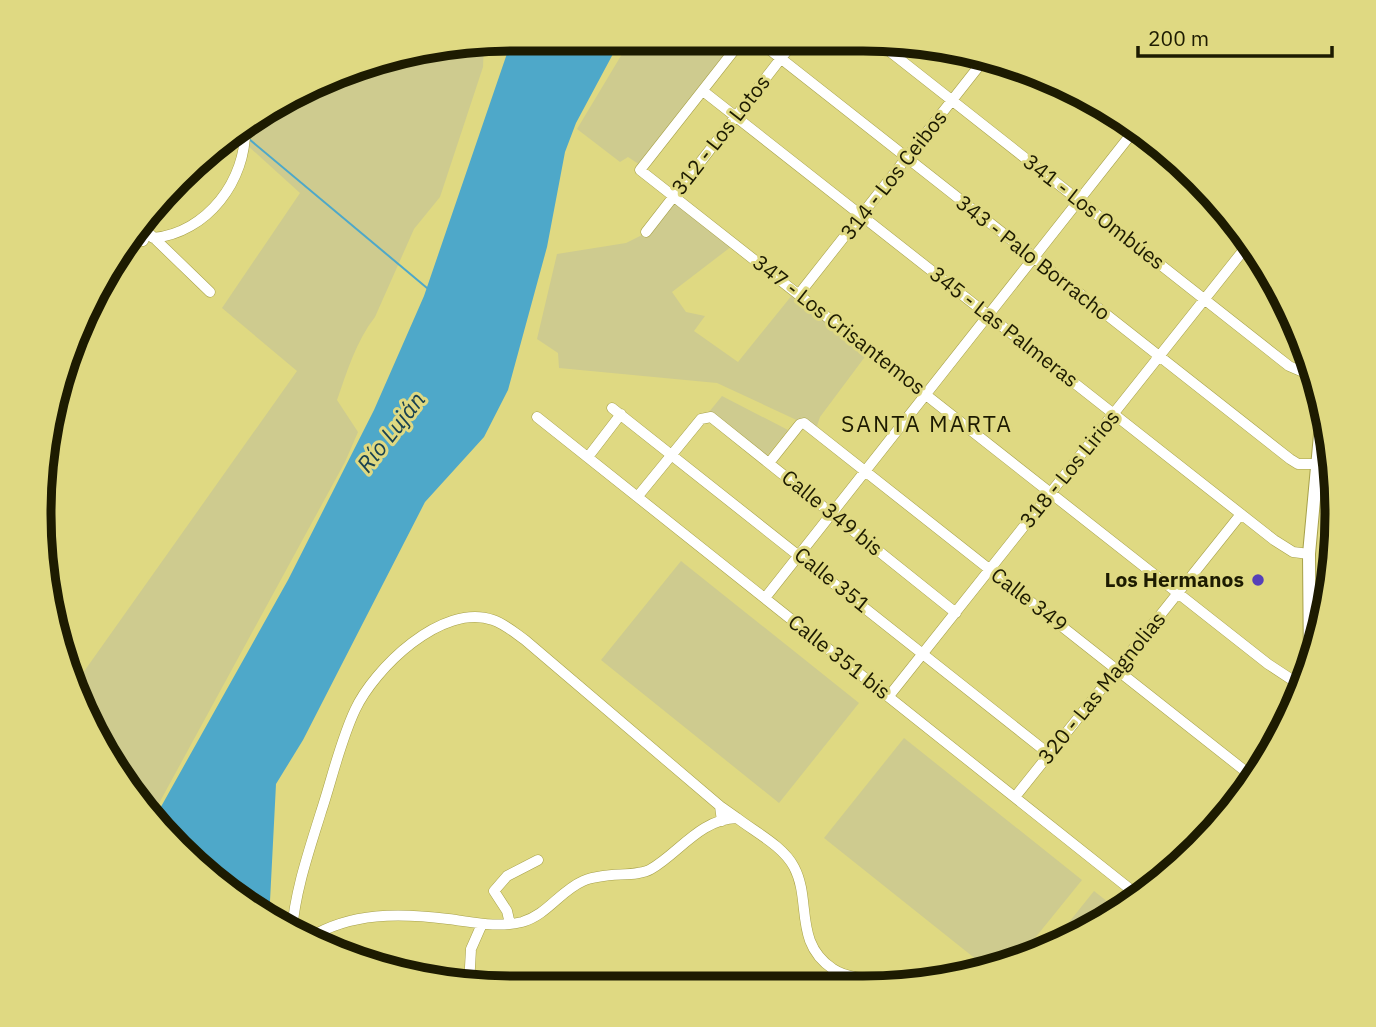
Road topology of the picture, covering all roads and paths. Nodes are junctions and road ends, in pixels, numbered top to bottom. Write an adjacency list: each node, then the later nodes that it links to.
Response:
1 (734, 51): 7 (street)
2 (771, 51): 5 (street, 343 - Palo Borracho)
3 (786, 51): 5 (street, 312 - Los Lotos)
4 (891, 52): 8 (street, 341 - Los Ombúes)
5 (780, 59): 9 (street, 312 - Los Lotos); 12 (street, 343 - Palo Borracho)
6 (979, 66): 8 (street, 314 - Los Ceibos)
7 (703, 91): 9 (street, 345 - Las Palmeras); 13 (street, 347 - Los Crisantemos)
8 (953, 100): 12 (street, 314 - Los Ceibos); 14 (street, 341 - Los Ombúes)
9 (735, 117): 13 (street, 312 - Los Lotos); 15 (street, 345 - Las Palmeras)
10 (1130, 136): 14 (street)
11 (244, 137): 17 (street)
12 (906, 159): 15 (street, 314 - Los Ceibos); 19 (street, 343 - Palo Borracho)
13 (674, 196): 16 (street, 312 - Los Lotos); 21 (street, 347 - Los Crisantemos)
14 (1079, 200): 19 (street); 22 (street, 341 - Los Ombúes)
15 (862, 215): 21 (street, 314 - Los Ceibos); 23 (street, 345 - Las Palmeras)
16 (646, 232)
17 (143, 237): 20 (street)
18 (1243, 251): 22 (street, 318 - Los Lirios)
19 (1032, 259): 23 (street); 24 (street, 343 - Palo Borracho)
20 (210, 292)
21 (799, 293): 26 (street, 347 - Los Crisantemos)
22 (1205, 299): 24 (street, 318 - Los Lirios); 25 (street, 341 - Los Ombúes)
23 (988, 315): 26 (street); 27 (street, 345 - Las Palmeras)
24 (1160, 356): 27 (street, 318 - Los Lirios); 33 (street, 343 - Palo Borracho)
25 (1303, 373)
26 (926, 393): 34 (street); 35 (street, 347 - Los Crisantemos)
27 (1114, 414): 35 (street, 318 - Los Lirios); 38 (street, 345 - Las Palmeras)
28 (537, 417): 31 (street, Calle 351 bis)
29 (1319, 440): 33 (main road)
30 (673, 455): 31 (street, Calle 351); 32 (street, Calle 349 bis); 36 (street); 39 (street, Calle 351)
31 (588, 457): 36 (street, Calle 351 bis)
32 (769, 463): 34 (street, Calle 349); 37 (street, Calle 349 bis)
33 (1316, 464): 40 (main road)
34 (865, 471): 37 (street); 41 (street, Calle 349)
35 (1052, 492): 41 (street, 318 - Los Lirios); 43 (street, 347 - Los Crisantemos)
36 (638, 496): 45 (street, Calle 351 bis)
37 (832, 513): 39 (street); 46 (street, Calle 349 bis)
38 (1241, 514): 40 (street, 345 - Las Palmeras); 43 (street, 320 - Las Magnolias)
39 (800, 554): 45 (street); 48 (street, Calle 351)
40 (1309, 554): 42 (main road)
41 (990, 570): 46 (street, 318 - Los Lirios); 49 (street, Calle 349)
42 (1309, 591): 44 (street); 47 (main road)
43 (1178, 592): 49 (street, 320 - Las Magnolias); 50 (street, 347 - Los Crisantemos)
44 (1318, 592)
45 (765, 598): 51 (street, Calle 351 bis)
46 (956, 613): 48 (street, 318 - Los Lirios)
47 (1309, 631)
48 (923, 654): 51 (street, 318 - Los Lirios); 52 (street, Calle 351)
49 (1117, 669): 52 (street, 320 - Las Magnolias); 53 (street, Calle 349)
50 (1294, 681)
51 (889, 696): 54 (street, Calle 351 bis)
52 (1049, 754): 54 (street, 320 - Las Magnolias)
53 (1246, 772)
54 (1015, 797): 59 (street, Calle 351 bis)
55 (720, 806): 56 (street); 57 (street); 60 (street)
56 (737, 818): 57 (street); 65 (street)
57 (722, 821): 62 (street)
58 (538, 860): 62 (street)
59 (1131, 890)
60 (293, 920)
61 (482, 924): 62 (street); 63 (street); 64 (street)
62 (510, 924)
63 (319, 933)
64 (470, 974)
65 (850, 976)

